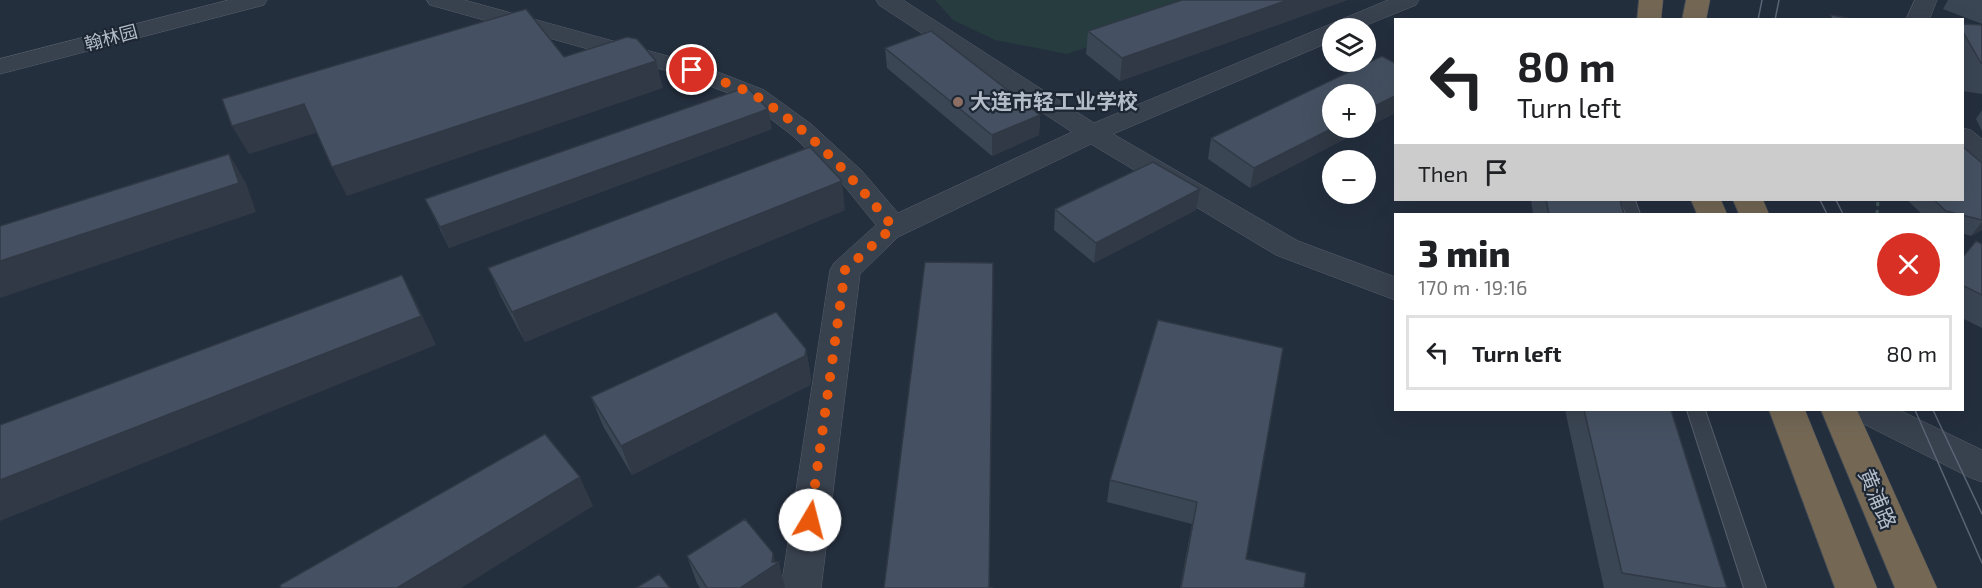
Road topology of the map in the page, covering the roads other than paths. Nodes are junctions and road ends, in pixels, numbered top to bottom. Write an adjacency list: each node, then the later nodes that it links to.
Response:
1 (256, 0): 13 (street, 翰林园)
2 (438, 0): 17 (street)
3 (887, 0): 14 (street)
4 (1408, 0): 8 (street)
5 (1651, 0): 9 (highway)
6 (1698, 0): 10 (highway)
7 (1926, 0): 11 (street)
8 (1364, 18)
9 (1649, 18)
10 (1694, 18)
11 (1918, 18)
12 (1322, 36): 14 (street)
13 (0, 67)
14 (1092, 133): 17 (street); 18 (street)
15 (1964, 138): 16 (street)
16 (1982, 153)
17 (893, 227): 24 (street)
18 (1394, 289)
19 (1696, 411): 25 (lane)
20 (1787, 411): 26 (highway)
21 (1839, 411): 27 (highway, 黄浦路)
22 (1870, 411): 23 (street)
23 (1982, 467)
24 (801, 588)
25 (1755, 588)
26 (1856, 588)
27 (1916, 588)

